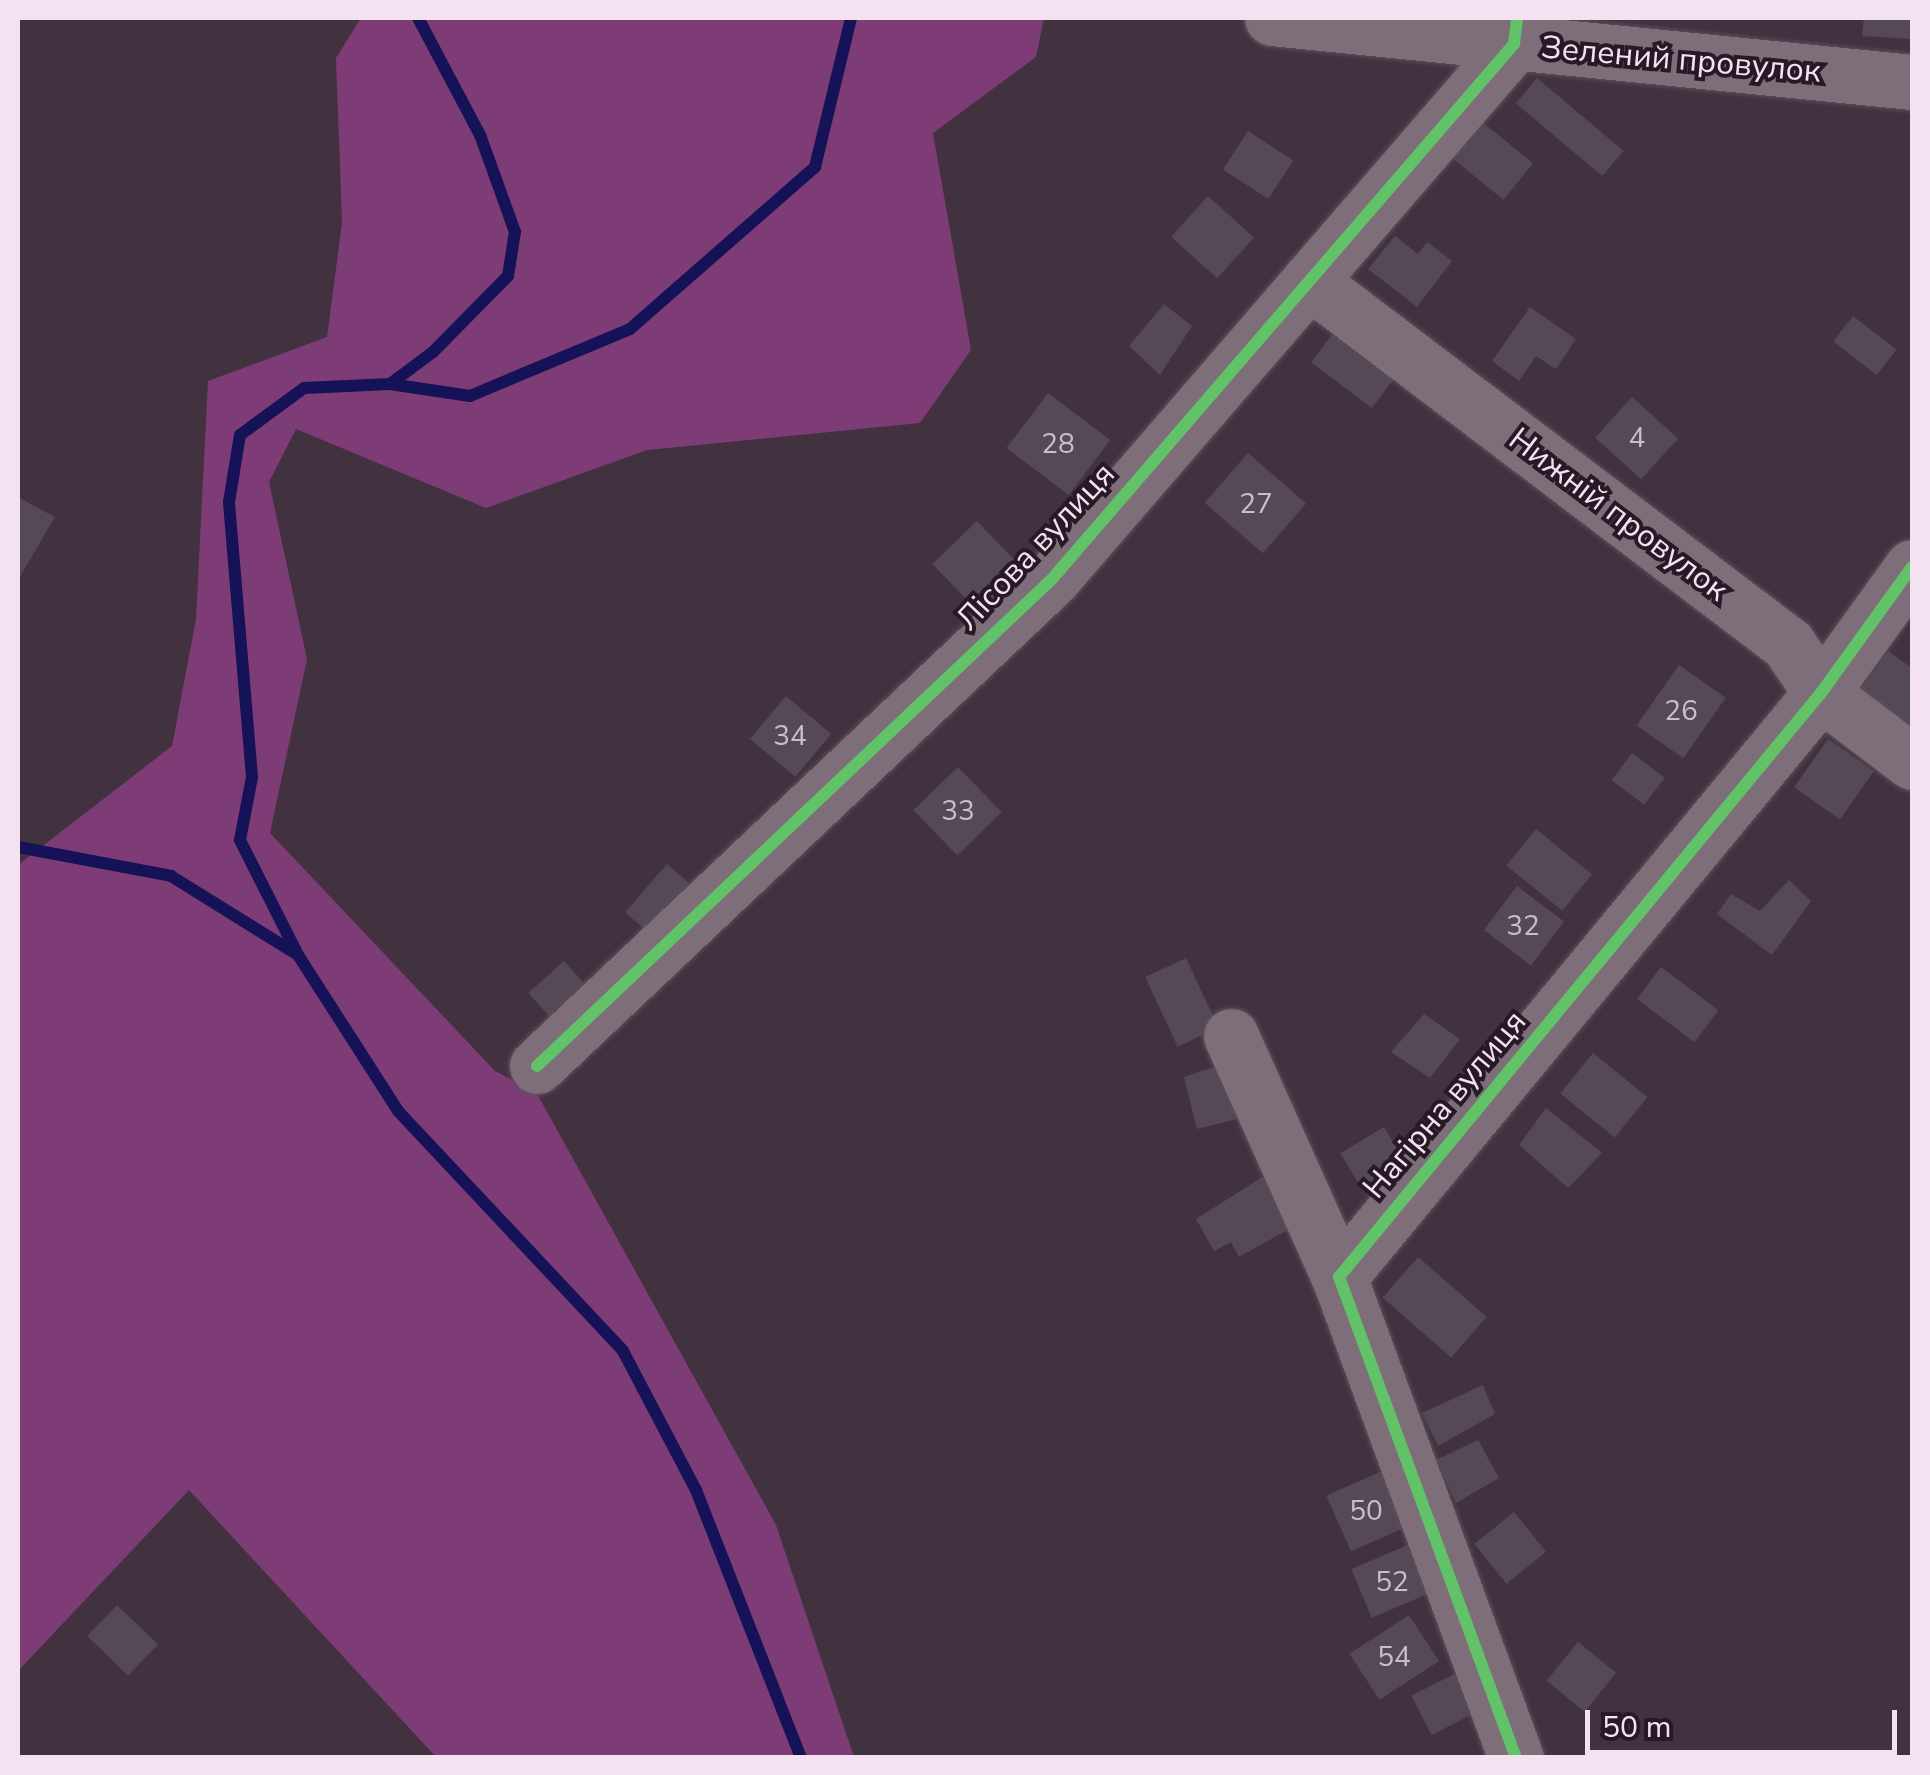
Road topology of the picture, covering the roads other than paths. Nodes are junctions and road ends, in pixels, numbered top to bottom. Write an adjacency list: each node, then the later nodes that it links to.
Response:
1 (1272, 18): 2 (street, Зелений провулок)
2 (1515, 31): 3 (street, Зелений провулок); 4 (street, Лісова вулиця)
3 (1912, 82)
4 (1309, 281): 6 (street, Нижній провулок); 9 (street, Лісова вулиця)
5 (1912, 567): 6 (street, Нагірна вулиця)
6 (1821, 693): 7 (street, Нижній провулок); 10 (street, Нагірна вулиця)
7 (1912, 762)
8 (1231, 1036): 10 (street)
9 (537, 1066)
10 (1339, 1277): 11 (street)
11 (1516, 1758)

